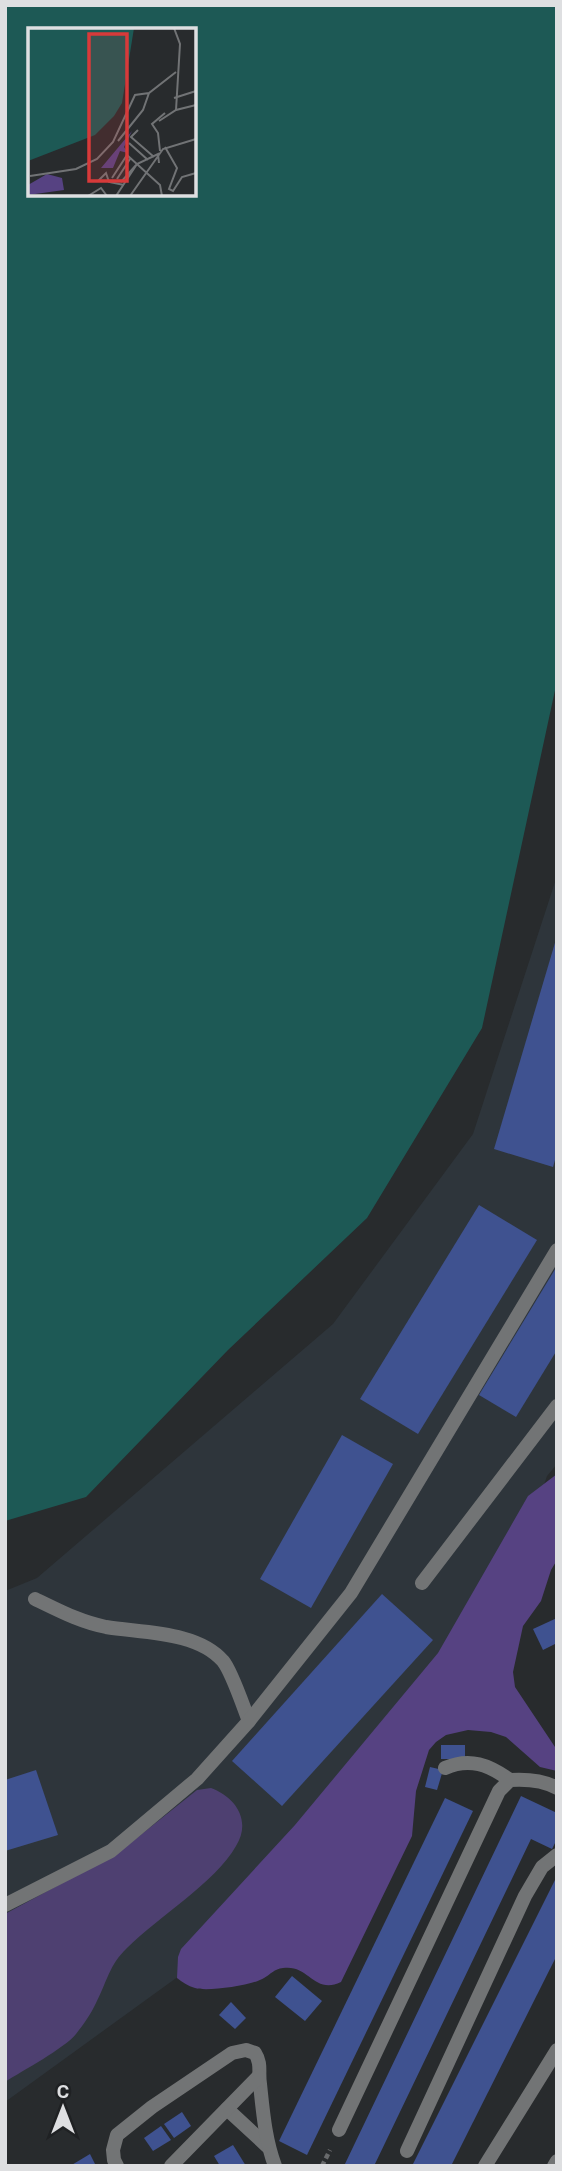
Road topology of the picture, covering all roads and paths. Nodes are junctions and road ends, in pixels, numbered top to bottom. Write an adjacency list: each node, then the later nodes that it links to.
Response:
1 (557, 1250): 5 (lane)
2 (557, 1406): 3 (lane)
3 (422, 1583)
4 (35, 1599): 5 (lane)
5 (249, 1721): 10 (lane)
6 (445, 1768): 7 (lane)
7 (510, 1780): 8 (lane); 14 (lane)
8 (557, 1788)
9 (557, 1855): 16 (lane)
10 (5, 1905)
11 (557, 2050): 21 (lane)
12 (259, 2076): 13 (lane); 15 (lane); 18 (lane)
13 (227, 2109): 15 (lane); 19 (lane)
14 (340, 2130)
15 (267, 2146): 20 (lane)
16 (407, 2151)
17 (557, 2161): 22 (lane)
18 (117, 2166)
19 (171, 2166)
20 (275, 2166)
21 (485, 2166)
22 (554, 2166)

